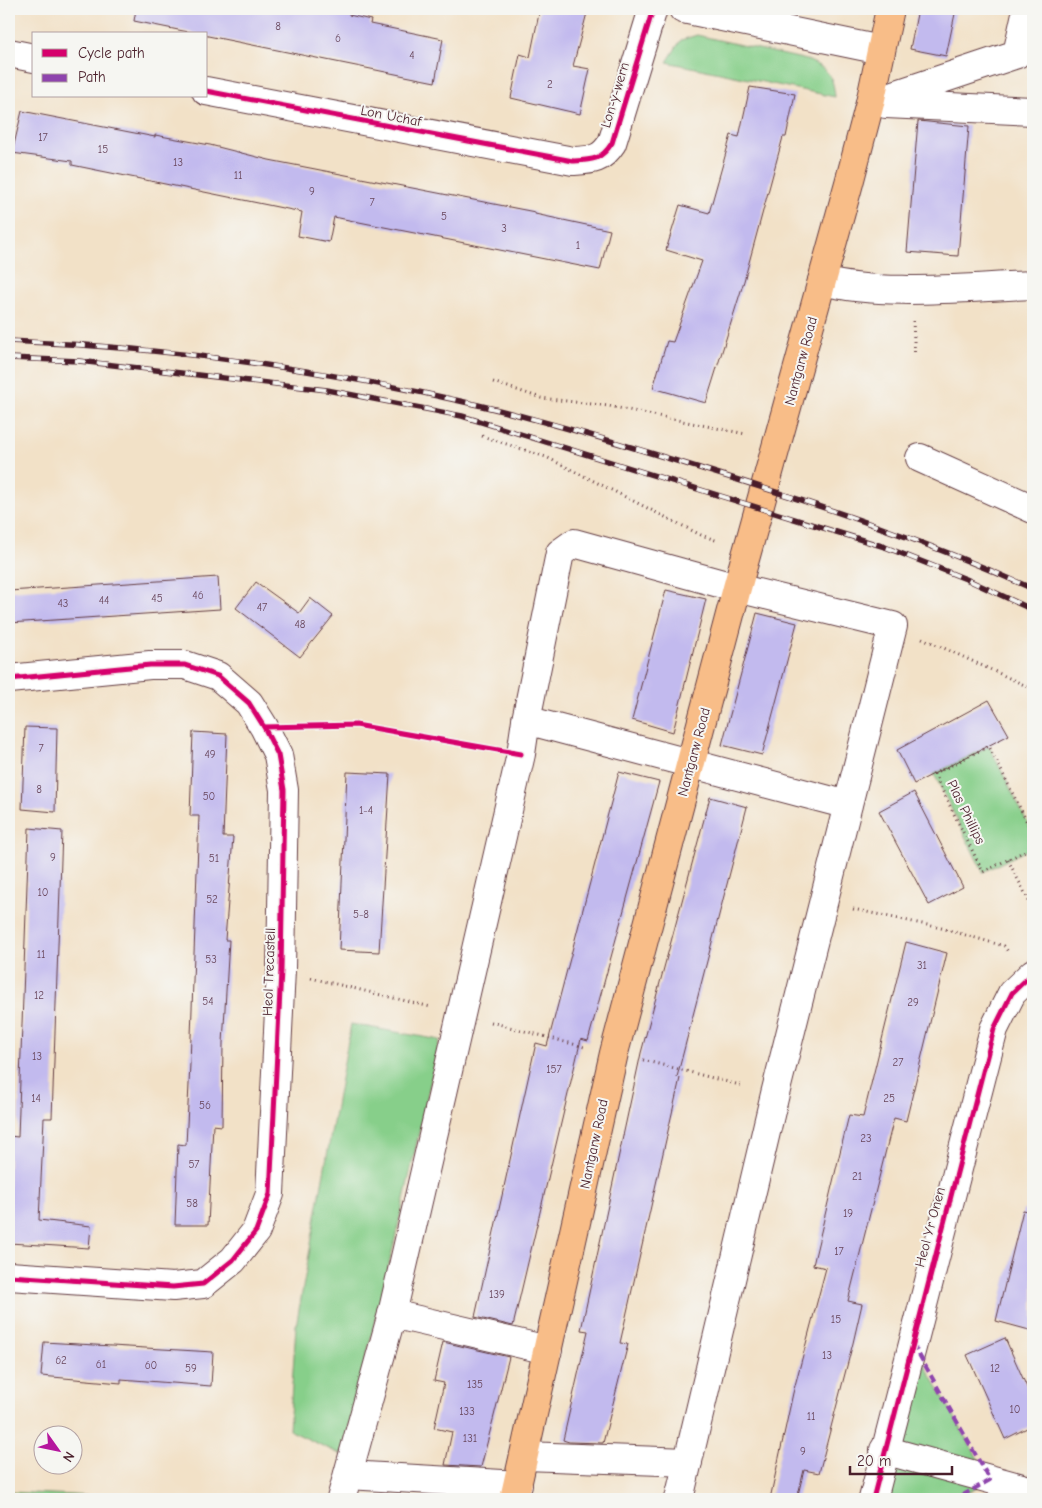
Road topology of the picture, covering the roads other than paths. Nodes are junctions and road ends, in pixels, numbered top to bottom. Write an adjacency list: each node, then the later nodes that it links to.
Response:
1 (653, 9): 12 (street, Lon-y-wern)
2 (683, 9): 5 (street)
3 (890, 9): 6 (main road, Nantgarw Road)
4 (1027, 9): 10 (street)
5 (726, 12): 6 (street)
6 (881, 50): 10 (main road, Nantgarw Road)
7 (9, 53): 8 (street)
8 (32, 58)
9 (208, 92): 12 (street, Lon Uchaf)
10 (870, 103): 11 (street); 13 (main road, Nantgarw Road)
11 (1033, 111)
12 (572, 161)
13 (822, 281): 14 (street); 17 (main road, Nantgarw Road)
14 (1033, 285)
15 (920, 458): 16 (street)
16 (1033, 508)
17 (737, 588): 19 (street); 20 (main road, Nantgarw Road); 21 (street)
18 (9, 679): 23 (street, Heol Trecastell)
19 (526, 720): 20 (street); 24 (street)
20 (691, 764): 21 (street); 25 (main road, Nantgarw Road)
21 (848, 805): 28 (street)
22 (1031, 975): 26 (street, Heol Yr Onen)
23 (9, 1276)
24 (392, 1314): 25 (street); 29 (street)
25 (548, 1350): 27 (main road, Nantgarw Road)
26 (884, 1450): 30 (street); 33 (street, Heol Yr Onen)
27 (524, 1456): 28 (street); 31 (main road, Nantgarw Road)
28 (688, 1462): 32 (street)
29 (344, 1487): 31 (street)
30 (1033, 1491)
31 (516, 1492)
32 (679, 1499)
33 (873, 1499)

